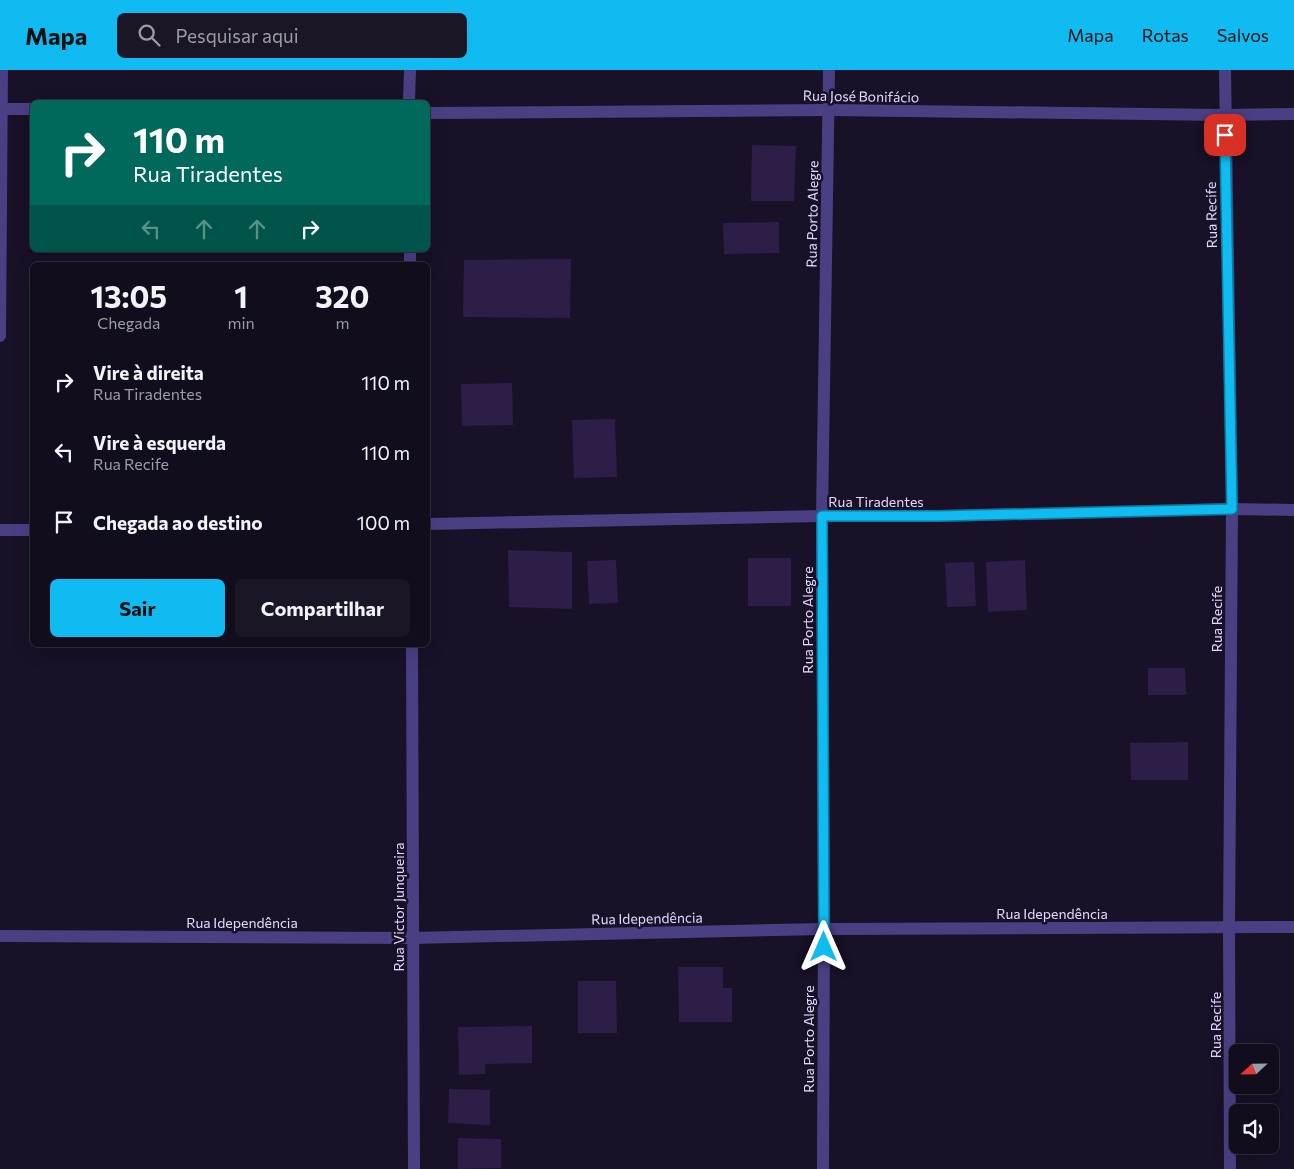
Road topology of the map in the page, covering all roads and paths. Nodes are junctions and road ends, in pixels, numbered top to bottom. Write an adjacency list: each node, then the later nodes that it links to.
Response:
1 (2, 70): 6 (street)
2 (410, 70): 5 (street)
3 (829, 70): 8 (street, Rua Porto Alegre)
4 (1225, 70): 11 (street, Rua Recife)
5 (409, 100)
6 (1, 109): 7 (street); 12 (street)
7 (30, 109)
8 (829, 110): 9 (street, Rua José Bonifácio); 11 (street, Rua José Bonifácio); 15 (street, Rua Porto Alegre)
9 (430, 112)
10 (1294, 114): 11 (street, Rua José Bonifácio)
11 (1224, 115): 13 (street, Rua Recife)
12 (0, 336)
13 (1232, 509): 14 (street, Rua Tiradentes); 15 (street, Rua Tiradentes); 21 (street, Rua Recife)
14 (1294, 510)
15 (822, 516): 16 (street, Rua Tiradentes); 22 (street, Rua Porto Alegre)
16 (430, 524)
17 (0, 530): 18 (street)
18 (30, 530)
19 (412, 647): 24 (street, Rua Victor Junqueira)
20 (1294, 927): 21 (street, Rua Idependência)
21 (1229, 928): 22 (street, Rua Idependência); 27 (street, Rua Recife)
22 (824, 929): 24 (street, Rua Idependência); 26 (street, Rua Porto Alegre)
23 (0, 936): 24 (street, Rua Idependência)
24 (412, 938): 25 (street, Rua Victor Junqueira)
25 (414, 1169)
26 (823, 1169)
27 (1230, 1169)

